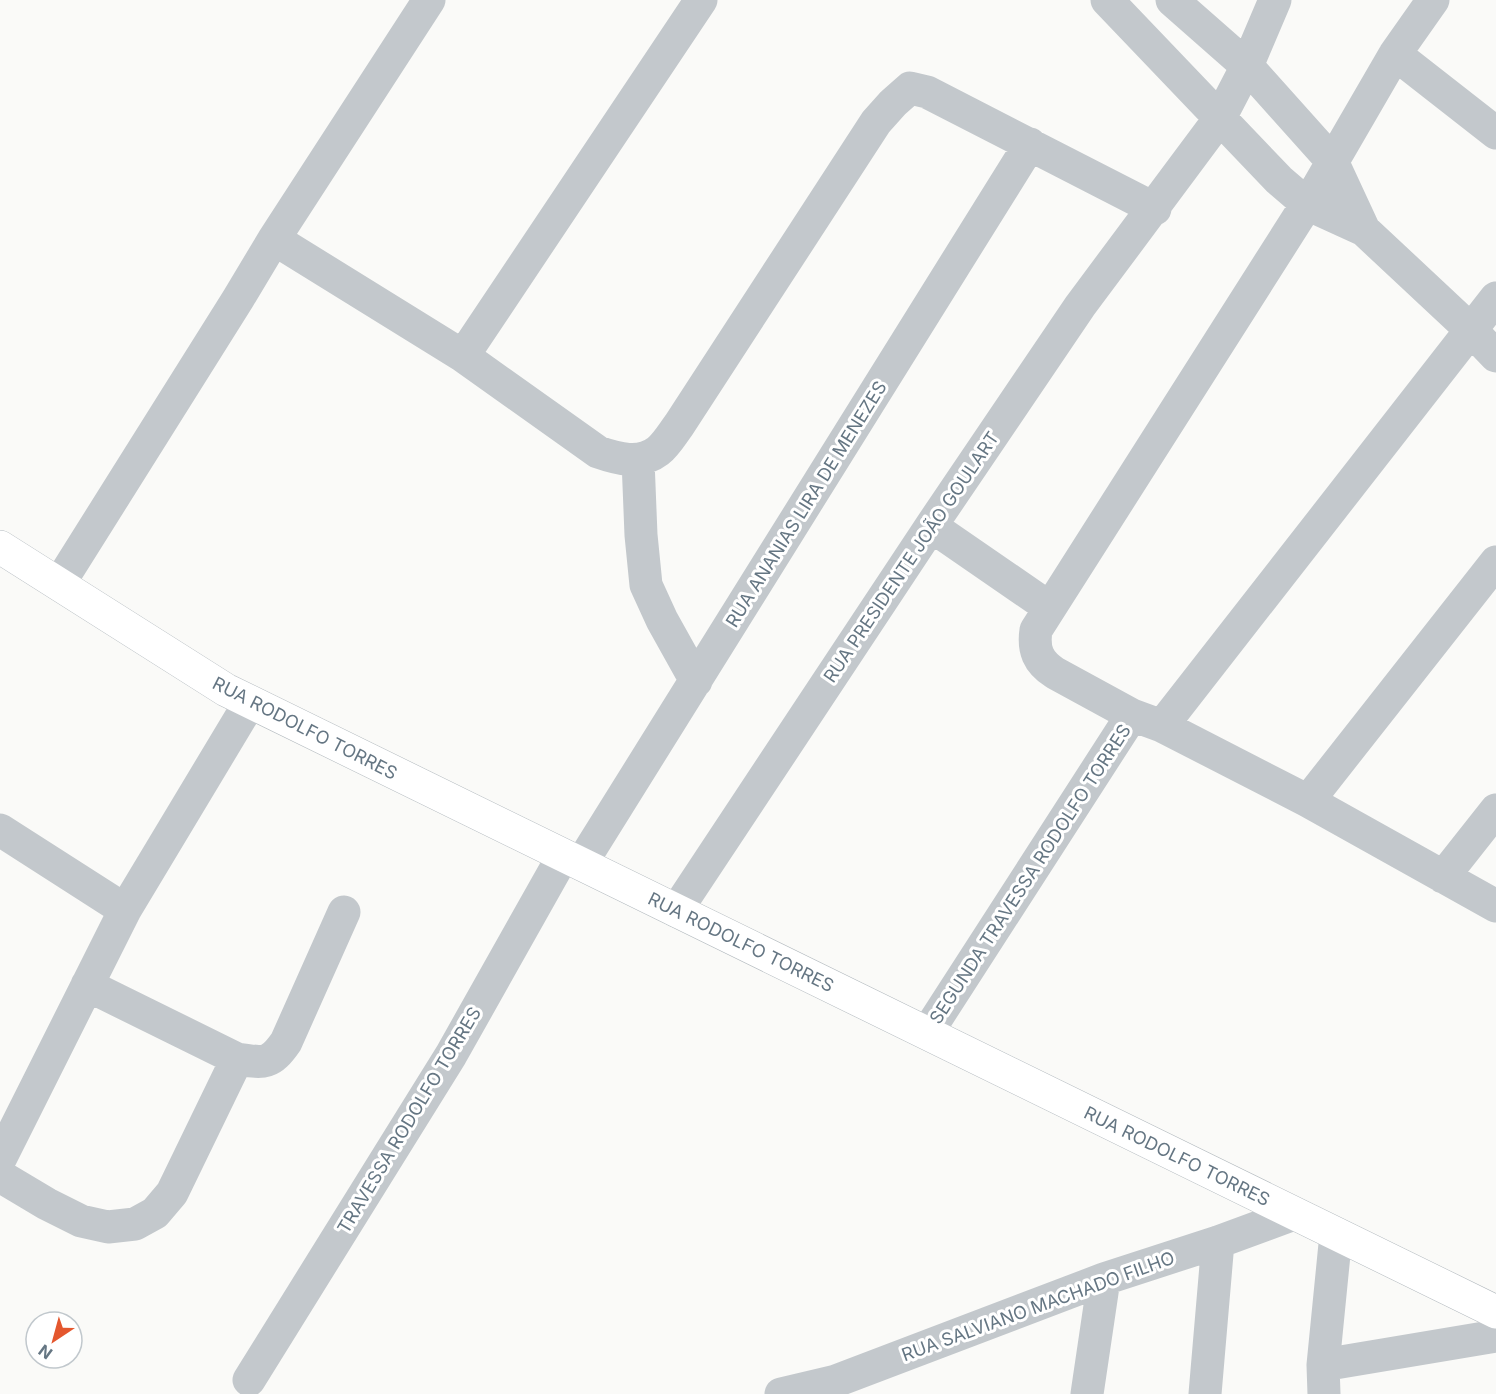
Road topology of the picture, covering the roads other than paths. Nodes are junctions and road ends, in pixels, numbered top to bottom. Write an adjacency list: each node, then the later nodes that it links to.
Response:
1 (429, 0): 16 (street)
2 (701, 0): 19 (street)
3 (1107, 0): 9 (street)
4 (1172, 0): 8 (street)
5 (1275, 0): 8 (street, RUA PRESIDENTE JOÃO GOULART)
6 (1433, 0): 7 (street)
7 (1395, 54): 10 (street); 12 (street)
8 (1247, 66): 9 (street, RUA PRESIDENTE JOÃO GOULART); 12 (street)
9 (1221, 118): 13 (street); 14 (street, RUA PRESIDENTE JOÃO GOULART)
10 (1496, 133)
11 (1030, 144): 14 (street); 21 (street); 27 (street, RUA ANANIAS LIRA DE MENEZES)
12 (1332, 161): 13 (street); 15 (street)
13 (1307, 204): 15 (street); 26 (street)
14 (1155, 209): 22 (street, RUA PRESIDENTE JOÃO GOULART)
15 (1364, 230): 18 (street)
16 (274, 238): 19 (street); 25 (street)
17 (1496, 298): 18 (street, SEGUNDA TRAVESSA RODOLFO TORRES)
18 (1472, 331): 20 (street); 29 (street, SEGUNDA TRAVESSA RODOLFO TORRES)
19 (463, 356): 21 (street)
20 (1496, 356)
21 (638, 460): 27 (street)
22 (931, 526): 26 (street); 37 (street, RUA PRESIDENTE JOÃO GOULART)
23 (0, 547): 25 (main road, RUA RODOLFO TORRES)
24 (1496, 562): 30 (street)
25 (59, 584): 28 (main road, RUA RODOLFO TORRES)
26 (1050, 608): 29 (street)
27 (696, 681): 33 (street, RUA ANANIAS LIRA DE MENEZES)
28 (250, 702): 33 (main road, RUA RODOLFO TORRES); 36 (street)
29 (1147, 721): 30 (street); 40 (street, SEGUNDA TRAVESSA RODOLFO TORRES)
30 (1308, 801): 34 (street)
31 (1496, 810): 34 (street)
32 (0, 830): 36 (street)
33 (572, 860): 37 (main road, RUA RODOLFO TORRES); 51 (street, TRAVESSA RODOLFO TORRES)
34 (1443, 877): 35 (street)
35 (1496, 906)
36 (125, 910): 39 (street)
37 (676, 911): 40 (main road, RUA RODOLFO TORRES)
38 (344, 912): 41 (street)
39 (87, 985): 41 (street); 42 (street)
40 (927, 1033): 44 (main road, RUA RODOLFO TORRES)
41 (237, 1059): 43 (street)
42 (3, 1144)
43 (0, 1176)
44 (1294, 1214): 45 (main road, RUA RODOLFO TORRES); 46 (street, RUA SALVIANO MACHADO FILHO)
45 (1336, 1234): 48 (main road, RUA RODOLFO TORRES); 50 (street)
46 (1218, 1242): 47 (street, RUA SALVIANO MACHADO FILHO); 55 (street)
47 (1104, 1279): 52 (street, RUA SALVIANO MACHADO FILHO); 54 (street)
48 (1496, 1312)
49 (1496, 1336): 50 (street)
50 (1324, 1379)
51 (249, 1380)
52 (868, 1381): 53 (street, RUA SALVIANO MACHADO FILHO)
53 (781, 1394)
54 (1087, 1394)
55 (1205, 1394)

